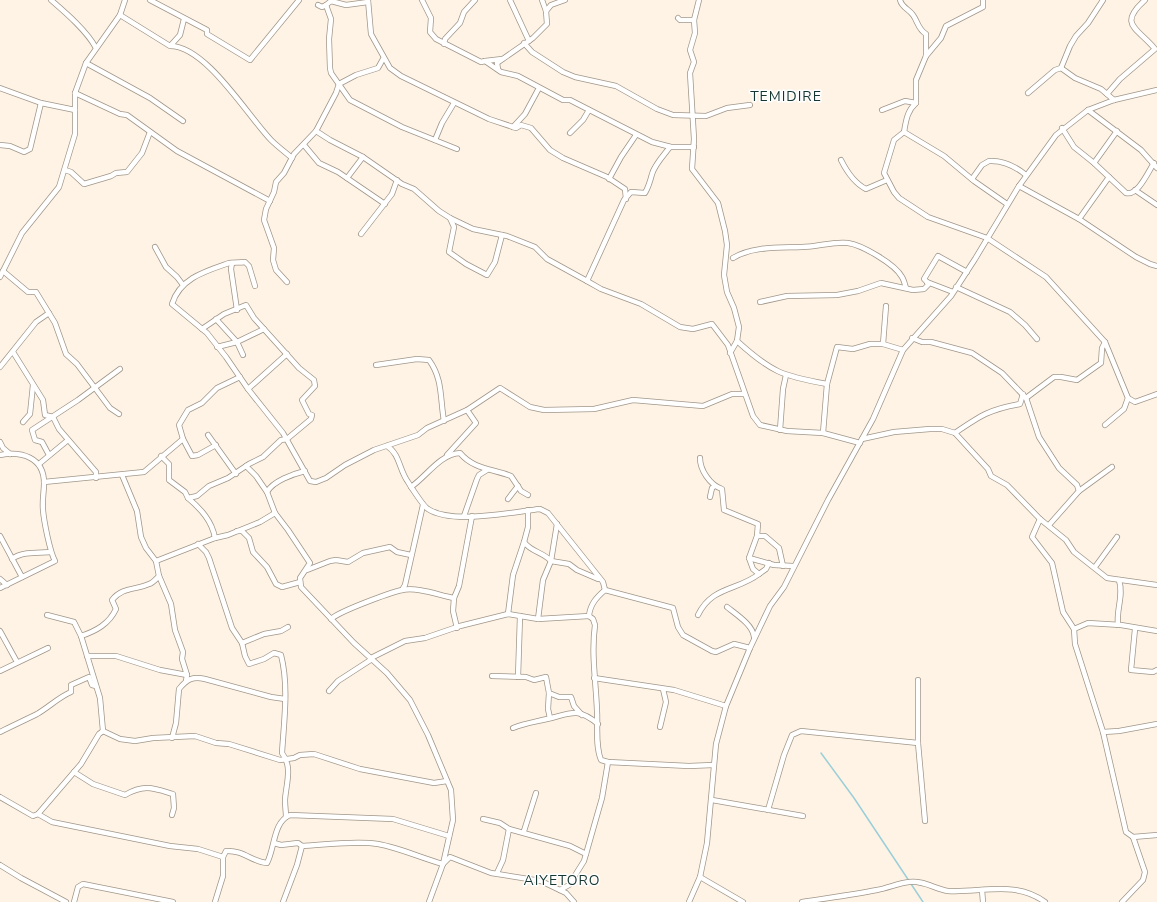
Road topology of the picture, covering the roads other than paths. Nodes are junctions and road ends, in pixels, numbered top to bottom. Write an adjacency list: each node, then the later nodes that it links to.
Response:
1 (125, 0): 19 (street)
2 (150, 0): 21 (street)
3 (299, 0): 21 (street)
4 (422, 0): 24 (street)
5 (475, 0): 24 (street)
6 (510, 0): 23 (street)
7 (542, 0): 18 (street)
8 (565, 0): 18 (street)
9 (699, 0): 22 (street)
10 (900, 0): 28 (street)
11 (983, 0): 28 (street)
12 (1103, 0): 33 (street)
13 (1145, 0): 27 (street)
14 (54, 1): 26 (street)
15 (368, 1): 16 (street); 30 (street)
16 (326, 5): 17 (street); 35 (street)
17 (318, 6)
18 (546, 11): 23 (street)
19 (120, 15): 25 (street); 26 (street)
20 (678, 18): 22 (street)
21 (184, 19): 25 (street)
22 (694, 20): 51 (street)
23 (526, 42): 29 (street); 51 (street)
24 (444, 44): 31 (street)
25 (170, 46): 68 (street)
26 (96, 48): 32 (street)
27 (1156, 48): 41 (street)
28 (926, 56): 45 (street)
29 (502, 58): 31 (street); 34 (street)
30 (383, 59): 35 (street); 44 (street)
31 (485, 61): 34 (street)
32 (86, 63): 39 (street); 52 (street)
33 (1060, 68): 40 (street); 41 (street)
34 (498, 69): 37 (street)
35 (339, 84): 55 (street); 61 (street)
36 (0, 88): 43 (street)
37 (539, 88): 48 (street); 53 (street)
38 (1157, 90): 42 (street)
39 (75, 93): 47 (street); 57 (street)
40 (1028, 93)
41 (1107, 94): 42 (street)
42 (1114, 100): 50 (street)
43 (41, 103): 47 (street); 62 (street)
44 (454, 103): 53 (street); 61 (street)
45 (916, 104): 49 (street); 58 (street)
46 (750, 105): 51 (street)
47 (75, 110): 73 (street)
48 (589, 110): 59 (street); 60 (street)
49 (882, 110)
50 (1088, 110): 54 (street); 56 (street)
51 (692, 116): 65 (street)
52 (183, 121)
53 (513, 127): 77 (street)
54 (1062, 128): 70 (street); 74 (street)
55 (316, 131): 63 (street); 67 (street)
56 (1117, 131): 70 (street); 71 (street)
57 (150, 132): 73 (street); 84 (street)
58 (904, 132): 78 (street); 80 (street)
59 (570, 133)
60 (636, 135): 64 (street); 77 (street)
61 (435, 140): 66 (street)
62 (0, 145)
63 (304, 145): 68 (street); 75 (street)
64 (670, 147): 65 (street); 83 (street)
65 (694, 147): 117 (street)
66 (457, 149)
67 (363, 157): 75 (street); 79 (street)
68 (292, 158): 84 (street)
69 (841, 160): 80 (street)
70 (1094, 163): 76 (street)
71 (1154, 163): 72 (street); 82 (street)
72 (1157, 168)
73 (65, 170): 97 (street)
74 (1026, 175): 78 (street); 81 (street)
75 (347, 178): 85 (street)
76 (1109, 178): 82 (street); 89 (street)
77 (609, 179): 83 (street)
78 (972, 179): 86 (street)
79 (397, 180): 85 (street); 88 (street)
80 (887, 180): 92 (street)
81 (1018, 186): 86 (street); 89 (street)
82 (1135, 190): 87 (street)
83 (626, 199): 100 (street)
84 (270, 201): 101 (street)
85 (385, 204): 90 (street)
86 (1007, 204): 92 (street)
87 (1157, 205)
88 (450, 218): 91 (street); 91 (street)
89 (1079, 219): 96 (street)
90 (362, 234)
91 (502, 235): 100 (street)
92 (988, 238): 98 (street); 119 (street)
93 (155, 247): 103 (street)
94 (733, 258): 106 (street)
95 (232, 263): 103 (street); 104 (street); 110 (street)
96 (1157, 265)
97 (4, 271): 99 (street); 111 (street)
98 (967, 272): 102 (street); 105 (street)
99 (0, 277)
100 (587, 281): 124 (street)
101 (286, 282)
102 (927, 282): 106 (street); 107 (street)
103 (183, 286): 113 (street)
104 (255, 286)
105 (956, 287): 107 (street); 116 (street)
106 (906, 288): 108 (street)
107 (953, 292): 115 (street)
108 (760, 302)
109 (886, 306): 120 (street)
110 (237, 310): 112 (street); 114 (street)
111 (49, 312): 123 (street); 134 (street)
112 (216, 319): 113 (street); 118 (street)
113 (202, 329): 121 (street)
114 (264, 329): 118 (street); 125 (street)
115 (912, 338): 122 (street); 138 (street)
116 (1037, 339)
117 (737, 341): 124 (street); 130 (street)
118 (238, 342): 121 (street); 126 (street)
119 (1105, 342): 138 (street); 139 (street)
120 (883, 344): 122 (street); 133 (street)
121 (217, 347): 131 (street)
122 (903, 350): 153 (street)
123 (13, 352): 128 (street); 132 (street)
124 (730, 353): 136 (street)
125 (287, 354): 135 (street); 151 (street)
126 (243, 355)
127 (376, 366): 143 (street)
128 (0, 367)
129 (120, 369): 134 (street)
130 (786, 375): 133 (street); 146 (street)
131 (240, 377): 135 (street); 150 (street)
132 (33, 384): 142 (street); 144 (street)
133 (827, 384): 147 (street)
134 (95, 388): 141 (street); 142 (street)
135 (248, 389): 151 (street)
136 (744, 394): 140 (street); 146 (street)
137 (1157, 394): 139 (street)
138 (1024, 396): 148 (street); 176 (street)
139 (1128, 398): 145 (street)
140 (468, 410): 143 (street); 162 (street)
141 (119, 414)
142 (53, 417): 152 (street); 160 (street)
143 (444, 421): 156 (street)
144 (23, 422)
145 (1105, 425)
146 (780, 430): 147 (street)
147 (823, 433): 153 (street)
148 (955, 433): 153 (street); 187 (street)
149 (208, 435): 155 (street)
150 (183, 439): 155 (street); 161 (street)
151 (286, 439): 165 (street); 168 (street)
152 (68, 440): 160 (street); 171 (street)
153 (861, 441): 205 (street)
154 (0, 442): 157 (street)
155 (216, 445): 169 (street)
156 (387, 446): 168 (street); 175 (street)
157 (3, 448): 158 (street); 159 (street)
158 (2, 454): 159 (street)
159 (10, 454): 164 (street)
160 (49, 455): 164 (street)
161 (161, 456): 170 (street); 180 (street)
162 (444, 457): 167 (street); 175 (street)
163 (700, 458): 174 (street)
164 (39, 464): 172 (street)
165 (246, 466): 169 (street); 177 (street)
166 (1112, 467): 176 (street)
167 (487, 470): 173 (street); 185 (street)
168 (305, 471): 177 (street)
169 (236, 474): 180 (street)
170 (122, 475): 171 (street); 201 (street)
171 (96, 478): 172 (street)
172 (44, 482): 197 (street)
173 (518, 486): 178 (street); 181 (street)
174 (715, 486): 179 (street); 192 (street)
175 (411, 487): 182 (street)
176 (1079, 491): 189 (street)
177 (267, 492): 184 (street)
178 (528, 494)
179 (710, 497)
180 (188, 498): 194 (street)
181 (508, 499)
182 (423, 505): 185 (street); 198 (street)
183 (528, 510): 186 (street); 188 (street); 195 (street)
184 (275, 513): 190 (street); 207 (street)
185 (464, 516): 186 (street)
186 (472, 516): 220 (street)
187 (1040, 520): 189 (street); 232 (street)
188 (557, 524): 202 (street); 214 (street)
189 (1049, 525): 206 (street)
190 (236, 531): 194 (street); 213 (street)
191 (0, 536): 200 (street)
192 (757, 536): 199 (street); 204 (street)
193 (1117, 537): 206 (street)
194 (215, 538): 196 (street)
195 (524, 542): 202 (street); 222 (street)
196 (198, 544): 201 (street); 238 (street)
197 (51, 552): 200 (street); 210 (street)
198 (411, 555): 207 (street); 218 (street)
199 (749, 558): 203 (street); 208 (street)
200 (12, 559): 210 (street)
201 (156, 561): 209 (street)
202 (551, 561): 214 (street); 228 (street)
203 (769, 563): 204 (street); 208 (street)
204 (783, 566): 205 (street)
205 (794, 566): 237 (street)
206 (1095, 567): 212 (street)
207 (307, 570): 213 (street)
208 (759, 574): 224 (street)
209 (159, 576): 236 (street); 246 (street)
210 (22, 577): 215 (street)
211 (0, 579): 215 (street)
212 (1120, 580): 216 (street); 229 (street)
213 (300, 582): 227 (street)
214 (603, 582): 219 (street)
215 (7, 585): 217 (street)
216 (1157, 585)
217 (0, 588)
218 (402, 590): 220 (street); 227 (street)
219 (604, 590): 226 (street); 240 (street)
220 (454, 598): 231 (street)
221 (727, 607): 237 (street)
222 (508, 614): 225 (street); 231 (street)
223 (47, 615): 236 (street)
224 (698, 615)
225 (520, 616): 228 (street); 248 (street)
226 (589, 616): 228 (street); 249 (street)
227 (331, 619): 242 (street)
228 (538, 620)
229 (1118, 625): 232 (street); 233 (street)
230 (288, 627): 238 (street)
231 (457, 628): 242 (street)
232 (1074, 629): 266 (street)
233 (1135, 629): 235 (street); 244 (street)
234 (0, 631): 243 (street)
235 (1157, 631)
236 (81, 636): 241 (street)
237 (754, 639): 240 (street)
238 (242, 643): 256 (street)
239 (48, 648): 243 (street)
240 (750, 648): 257 (street)
241 (87, 656): 246 (street); 252 (street)
242 (372, 659): 254 (street); 273 (street)
243 (17, 662): 245 (street)
244 (1157, 670)
245 (0, 671)
246 (186, 675): 251 (street)
247 (492, 676): 248 (street)
248 (518, 677): 255 (street)
249 (594, 678): 253 (street); 260 (street)
250 (918, 680): 268 (street)
251 (186, 681): 256 (street); 267 (street)
252 (96, 686): 264 (street); 265 (street)
253 (663, 689): 257 (street); 262 (street)
254 (329, 691)
255 (549, 693): 258 (street); 259 (street)
256 (285, 699): 269 (street)
257 (726, 706): 271 (street)
258 (582, 714): 259 (street); 260 (street)
259 (550, 718): 263 (street)
260 (598, 724): 270 (street)
261 (1157, 724): 266 (street)
262 (660, 726)
263 (513, 728)
264 (103, 731): 267 (street); 272 (street)
265 (0, 732)
266 (1103, 732): 288 (street)
267 (172, 738): 269 (street)
268 (918, 743): 277 (street); 283 (street)
269 (287, 759): 273 (street); 281 (street)
270 (608, 762): 271 (street); 291 (street)
271 (713, 765): 276 (street)
272 (74, 772): 278 (street); 279 (street)
273 (447, 781): 287 (street)
274 (536, 793): 285 (street)
275 (0, 797): 278 (street)
276 (712, 800): 277 (street); 296 (street)
277 (768, 810): 280 (street)
278 (38, 814): 292 (street)
279 (172, 815)
280 (803, 816)
281 (286, 817): 287 (street); 289 (street)
282 (483, 819): 284 (street)
283 (925, 821)
284 (509, 829): 285 (street); 295 (street)
285 (524, 831): 291 (street)
286 (1157, 835): 288 (street)
287 (449, 836): 293 (street)
288 (1133, 836): 312 (street)
289 (274, 843): 290 (street); 292 (street)
290 (302, 846): 293 (street); 304 (street)
291 (586, 854): 297 (street)
292 (222, 857): 303 (street)
293 (443, 864): 295 (street); 305 (street)
294 (0, 865): 300 (street)
295 (497, 873): 297 (street)
296 (700, 877): 307 (street); 308 (street)
297 (560, 890): 306 (street)
298 (982, 890): 309 (street); 310 (street); 311 (street)
299 (152, 900): 301 (street); 302 (street)
300 (66, 902)
301 (74, 902)
302 (173, 902)
303 (215, 902)
304 (283, 902)
305 (429, 902)
306 (574, 902)
307 (689, 902)
308 (743, 902)
309 (802, 902)
310 (983, 902)
311 (1045, 902)
312 (1122, 902)

